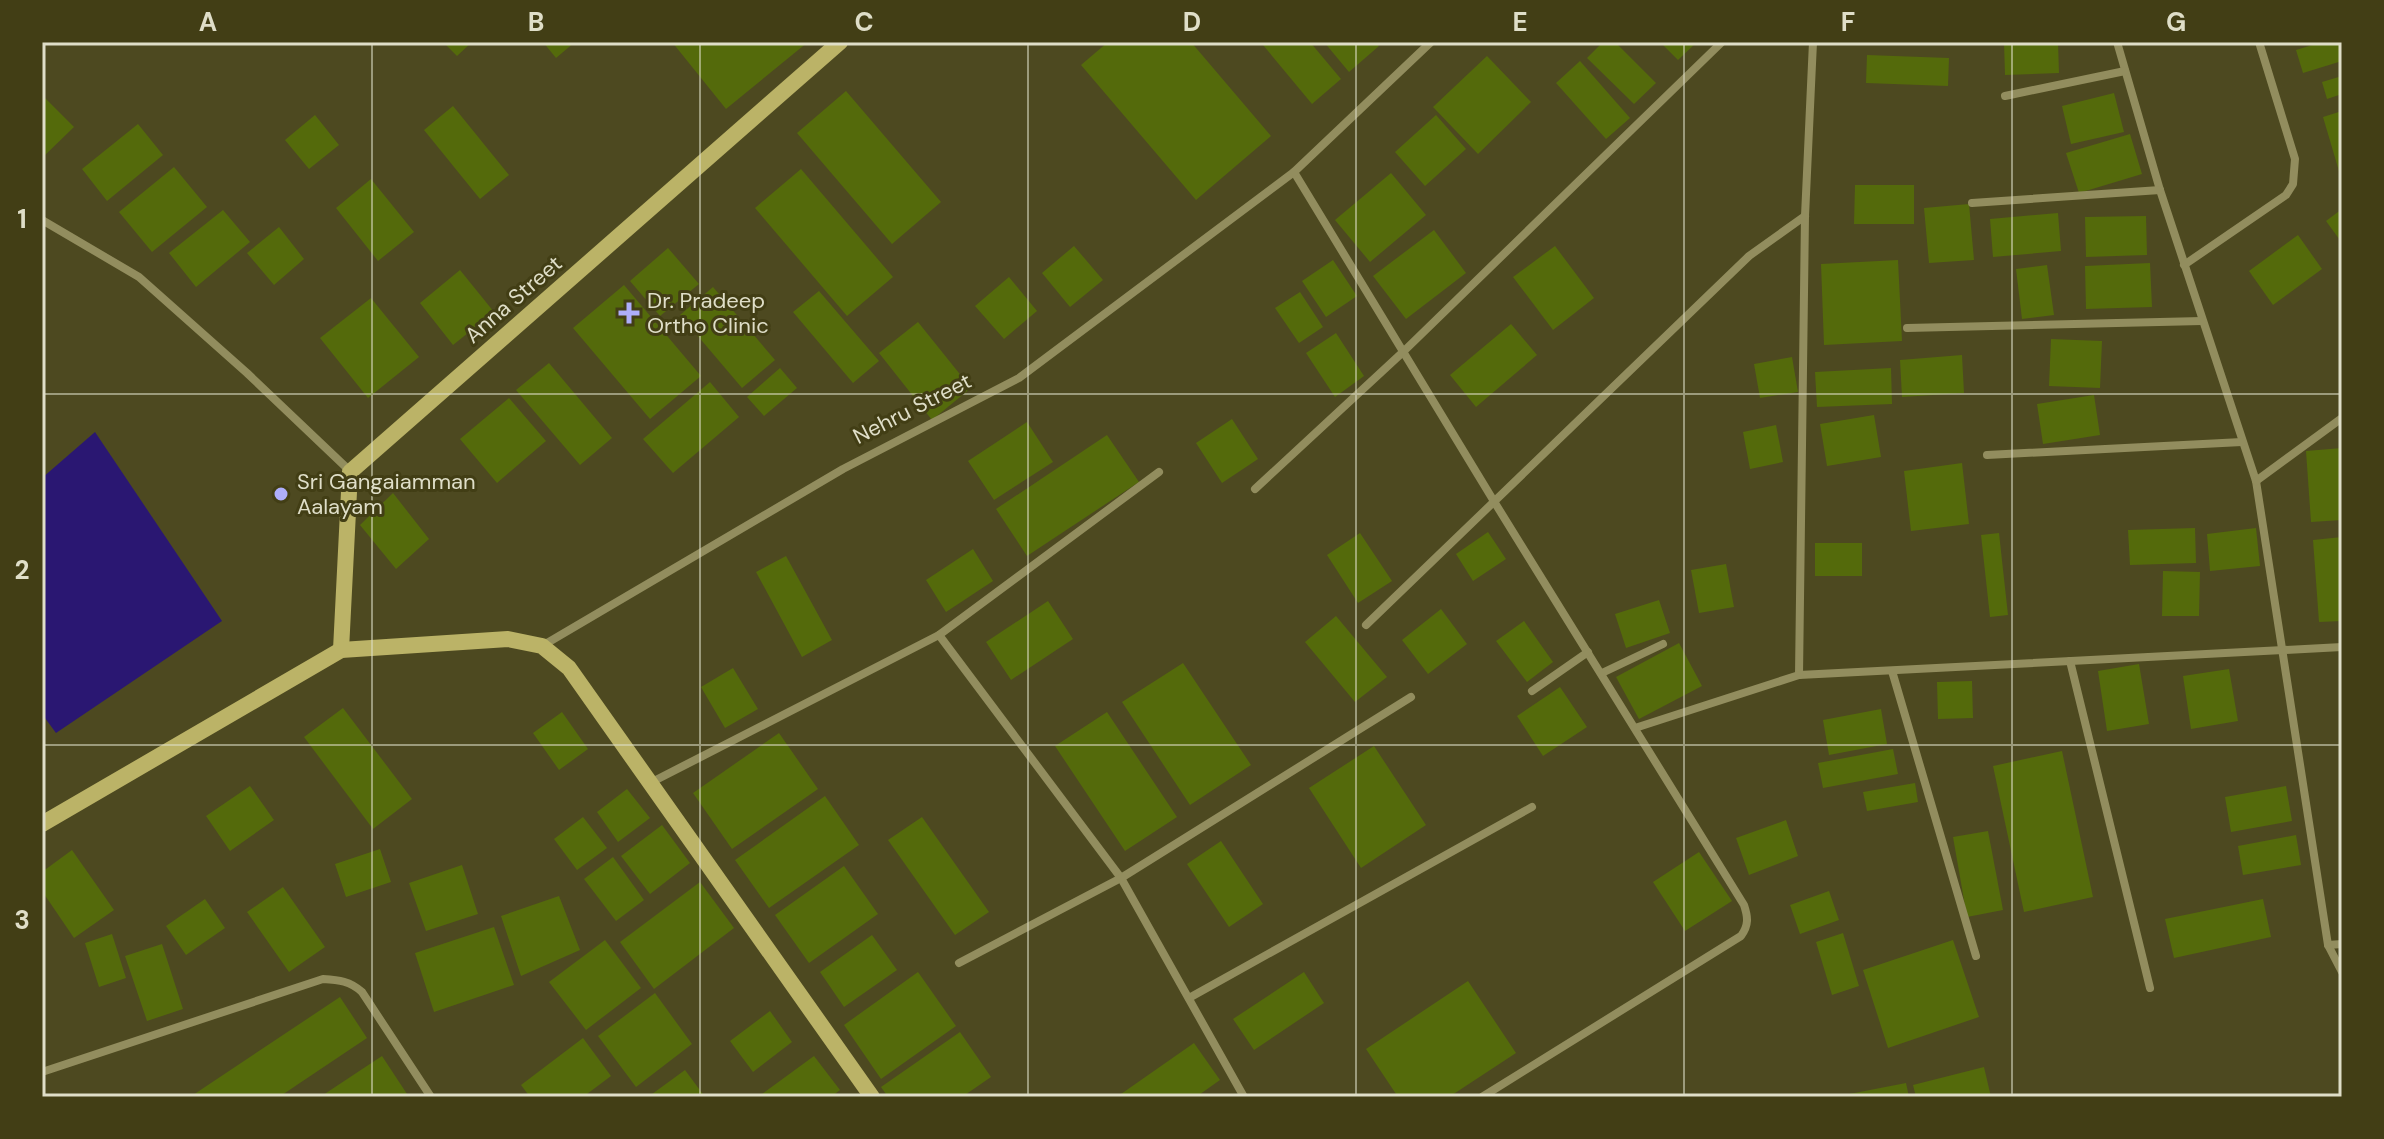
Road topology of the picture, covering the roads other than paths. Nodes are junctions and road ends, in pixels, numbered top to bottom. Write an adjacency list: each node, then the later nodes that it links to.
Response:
1 (840, 42): 21 (street, Anna Street)
2 (1431, 42): 9 (street, Nehru Street)
3 (1722, 42): 17 (street)
4 (1813, 42): 12 (street)
5 (2117, 42): 7 (street)
6 (2259, 42): 14 (street)
7 (2125, 71): 8 (street); 10 (street)
8 (2005, 96)
9 (1294, 172): 17 (street); 29 (street, Nehru Street)
10 (2160, 190): 11 (street); 14 (street)
11 (1972, 203)
12 (1805, 216): 25 (street); 37 (street)
13 (42, 220): 21 (street)
14 (2184, 265): 15 (street)
15 (2202, 321): 16 (street); 19 (street)
16 (1907, 328)
17 (1403, 352): 24 (street); 25 (street)
18 (2342, 418): 23 (street)
19 (2242, 442): 20 (street); 23 (street)
20 (1987, 455)
21 (350, 472): 32 (street)
22 (1159, 472): 27 (street)
23 (2256, 481): 31 (street)
24 (1255, 489)
25 (1495, 503): 26 (street); 33 (street)
26 (1366, 625)
27 (939, 635): 41 (street); 44 (street)
28 (1663, 644): 36 (street)
29 (542, 646): 32 (street); 41 (street)
30 (2342, 647): 31 (street)
31 (2280, 649): 34 (street); 46 (street)
32 (341, 650): 43 (street)
33 (1588, 652): 36 (street); 38 (street)
34 (2070, 661): 35 (street); 50 (street)
35 (1892, 671): 37 (street); 47 (street)
36 (1602, 673): 40 (street)
37 (1799, 675): 40 (street)
38 (1532, 691)
39 (1411, 697): 44 (street)
40 (1635, 728): 56 (street)
41 (650, 783): 54 (street)
42 (1532, 807): 51 (street)
43 (42, 824)
44 (1121, 878): 48 (street); 51 (street)
45 (2342, 944): 46 (street)
46 (2328, 945): 49 (street)
47 (1976, 956)
48 (959, 963)
49 (2342, 972)
50 (2150, 988)
51 (1189, 998): 55 (street)
52 (42, 1072): 53 (street)
53 (431, 1097)
54 (872, 1097)
55 (1244, 1097)
56 (1482, 1097)

